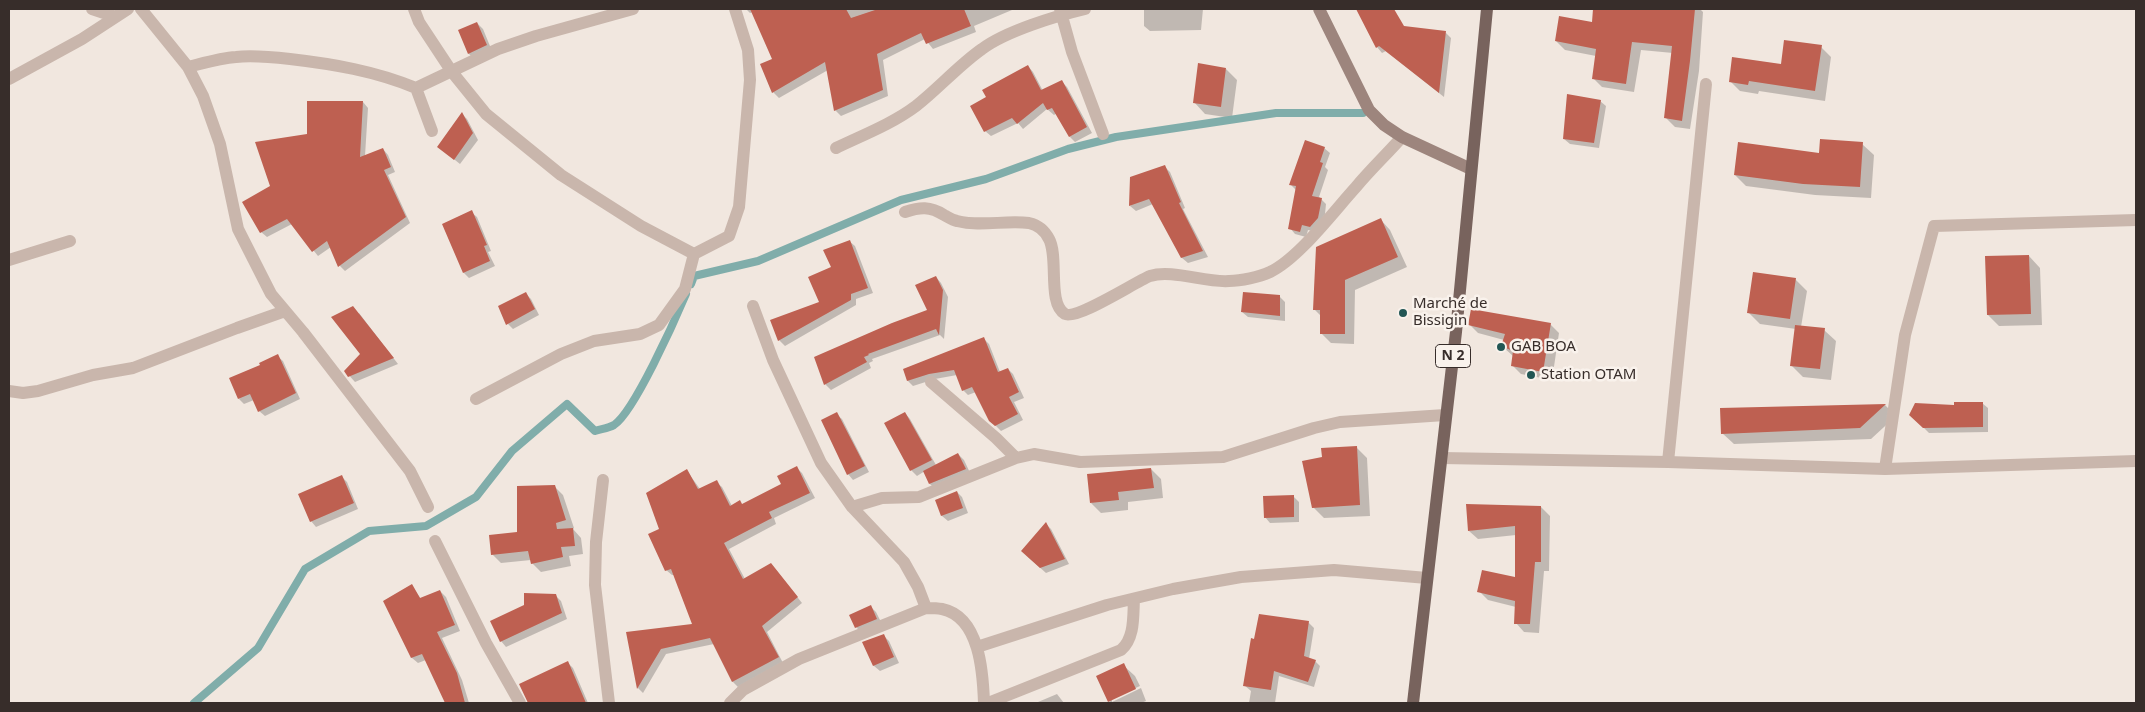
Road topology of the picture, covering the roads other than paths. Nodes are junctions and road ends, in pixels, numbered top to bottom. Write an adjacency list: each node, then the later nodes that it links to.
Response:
1 (92, 9): 11 (street)
2 (128, 9): 11 (street)
3 (142, 9): 12 (street)
4 (414, 9): 13 (street)
5 (633, 9): 13 (street)
6 (735, 9): 25 (street)
7 (1085, 9): 10 (street)
8 (1319, 9): 19 (street)
9 (1487, 9): 21 (main road, N 2)
10 (1060, 12): 18 (street); 20 (street)
11 (116, 18): 14 (street)
12 (188, 67): 16 (street); 28 (street)
13 (452, 72): 16 (street); 25 (street)
14 (9, 79)
15 (1706, 84): 36 (street)
16 (416, 88): 17 (street)
17 (432, 131)
18 (1103, 134)
19 (1402, 137): 21 (street); 22 (street)
20 (836, 148)
21 (1471, 170): 32 (main road, N 2)
22 (905, 212)
23 (2136, 220): 37 (street)
24 (70, 241): 26 (street)
25 (694, 254): 31 (street)
26 (9, 260)
27 (753, 306): 40 (street)
28 (285, 311): 30 (street); 39 (street)
29 (931, 382): 33 (street)
30 (9, 391)
31 (476, 399)
32 (1445, 415): 33 (street); 34 (main road, N 2)
33 (1016, 458): 40 (street)
34 (1442, 458): 36 (street); 42 (main road, N 2)
35 (2136, 461): 37 (street)
36 (1668, 462): 37 (street)
37 (1885, 470)
38 (604, 480): 47 (street)
39 (428, 507)
40 (852, 507): 44 (street)
41 (435, 541): 46 (street)
42 (1427, 578): 43 (street); 50 (main road, N 2)
43 (1134, 599): 45 (street); 49 (street)
44 (926, 608): 45 (street); 48 (street)
45 (978, 647): 49 (street)
46 (520, 703)
47 (609, 703)
48 (730, 703)
49 (986, 703)
50 (1413, 703)

